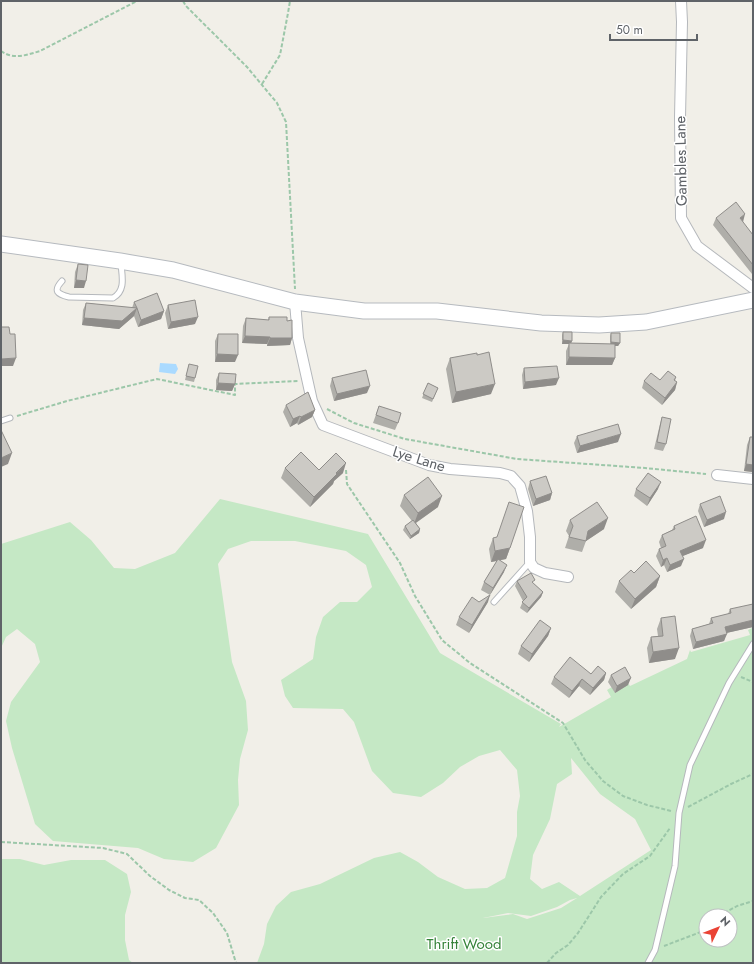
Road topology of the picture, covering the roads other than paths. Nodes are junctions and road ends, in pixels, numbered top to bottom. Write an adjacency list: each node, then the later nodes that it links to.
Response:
1 (681, 1): 5 (street, Gambles Lane)
2 (1, 244): 3 (main road)
3 (120, 261): 4 (lane); 7 (main road)
4 (62, 281)
5 (753, 288)
6 (753, 300): 7 (main road)
7 (295, 302): 12 (street, Lye Lane)
8 (10, 418): 9 (lane)
9 (1, 421)
10 (717, 475): 11 (street)
11 (753, 479)
12 (530, 562): 13 (street); 14 (lane)
13 (568, 577)
14 (494, 602)
15 (753, 644): 16 (lane)
16 (648, 963)

